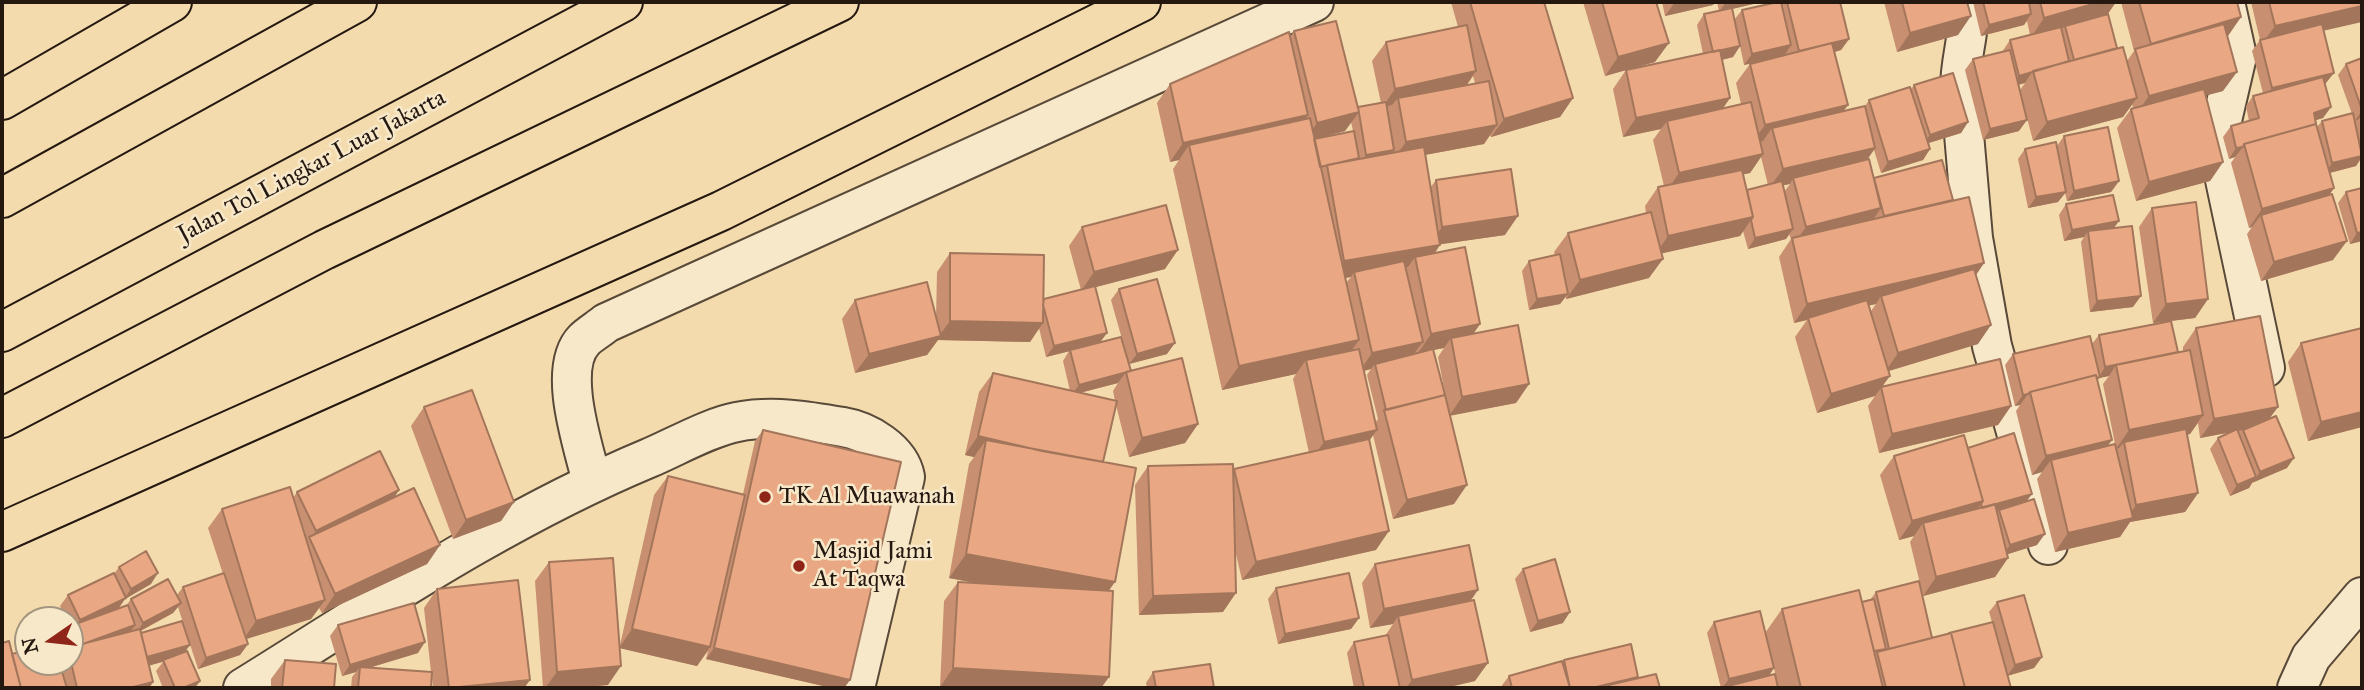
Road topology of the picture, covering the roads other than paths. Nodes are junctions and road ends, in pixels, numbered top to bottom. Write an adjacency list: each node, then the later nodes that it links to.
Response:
1 (172, 2): 9 (highway)
2 (357, 2): 10 (highway)
3 (623, 2): 11 (highway, Jalan Tol Lingkar Luar Jakarta)
4 (839, 2): 13 (highway)
5 (1141, 2): 15 (highway)
6 (1314, 2): 14 (street)
7 (1968, 2): 16 (street)
8 (2225, 2): 12 (street)
9 (2, 100)
10 (2, 198)
11 (2, 332)
12 (2272, 404)
13 (2, 418)
14 (592, 482): 18 (street); 19 (street)
15 (2, 532)
16 (2048, 545)
17 (2362, 597): 20 (street)
18 (243, 688)
19 (855, 688)
20 (2297, 688)

